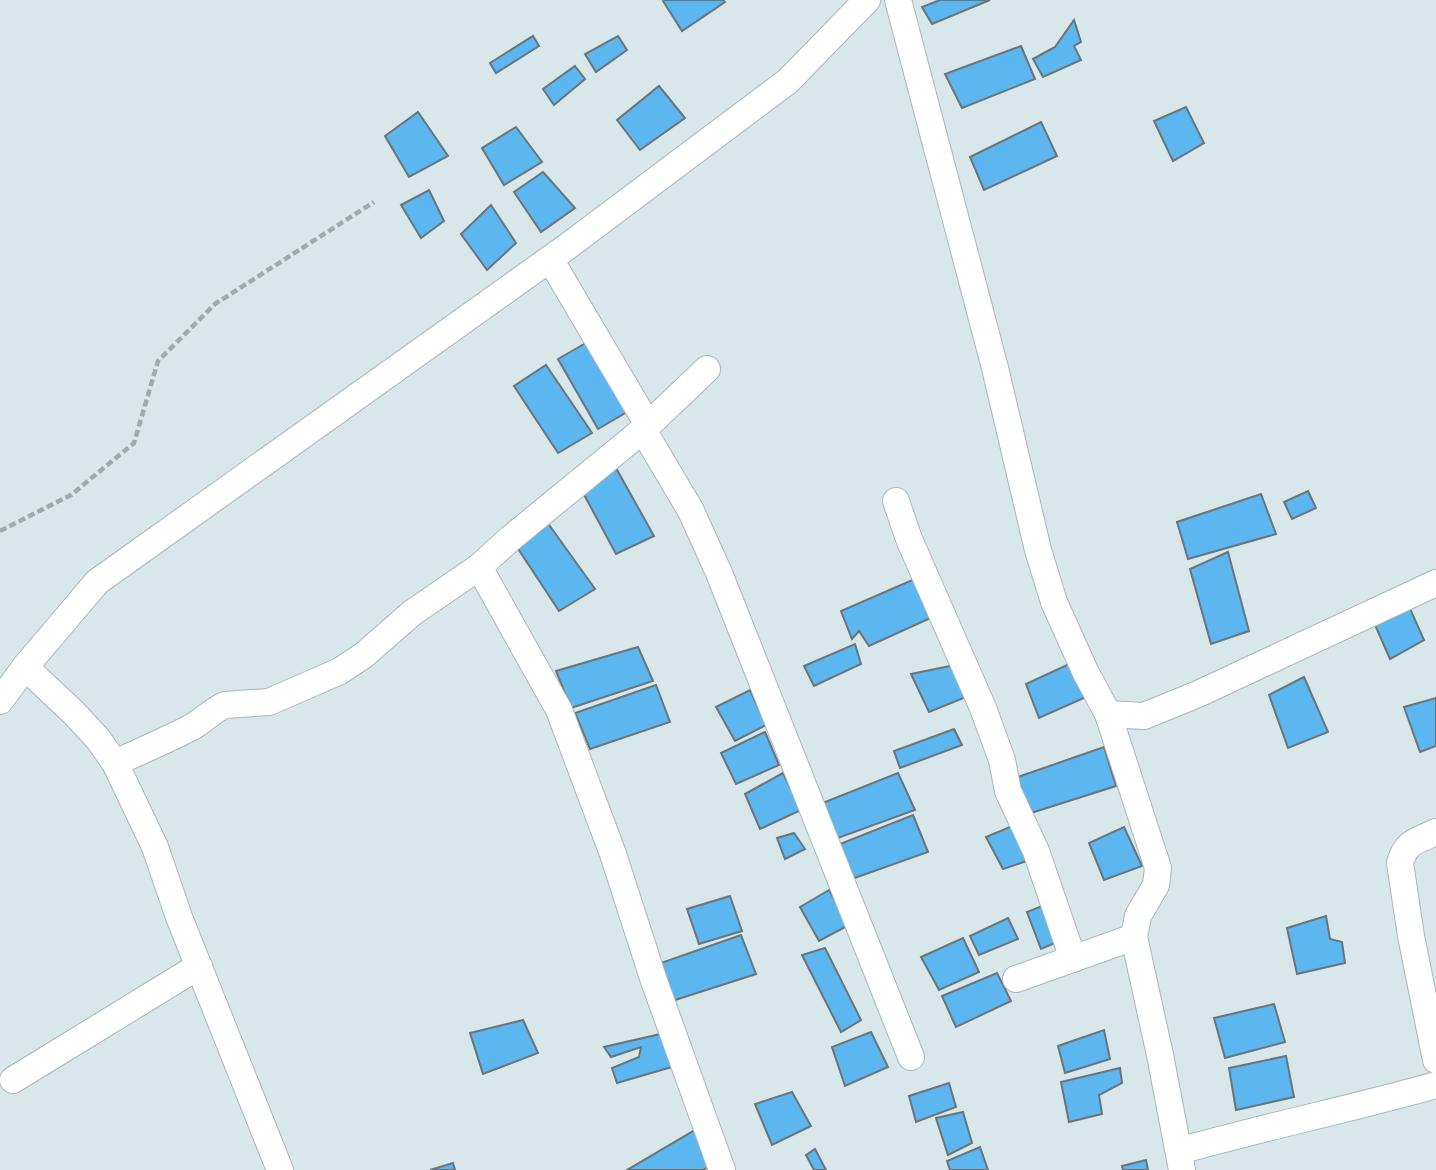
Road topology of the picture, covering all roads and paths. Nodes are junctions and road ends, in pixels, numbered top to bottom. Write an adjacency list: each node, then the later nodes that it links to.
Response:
1 (867, 0): 4 (street)
2 (898, 0): 13 (street)
3 (374, 202): 8 (path)
4 (550, 259): 6 (street); 11 (street)
5 (707, 369): 6 (street)
6 (645, 427): 9 (street); 20 (street)
7 (896, 501): 17 (street)
8 (0, 531)
9 (480, 567): 14 (street); 26 (street)
10 (1436, 583): 13 (street)
11 (25, 667): 12 (street); 14 (street)
12 (0, 701)
13 (1108, 714): 16 (street)
14 (115, 763): 18 (street)
15 (1436, 832): 21 (street)
16 (1134, 937): 17 (street); 24 (street)
17 (1073, 959): 19 (street)
18 (199, 966): 22 (street); 25 (street)
19 (1016, 979)
20 (911, 1057)
21 (1436, 1060)
22 (13, 1080)
23 (1436, 1085): 24 (street)
24 (1180, 1161)
25 (281, 1170)
26 (722, 1170)

